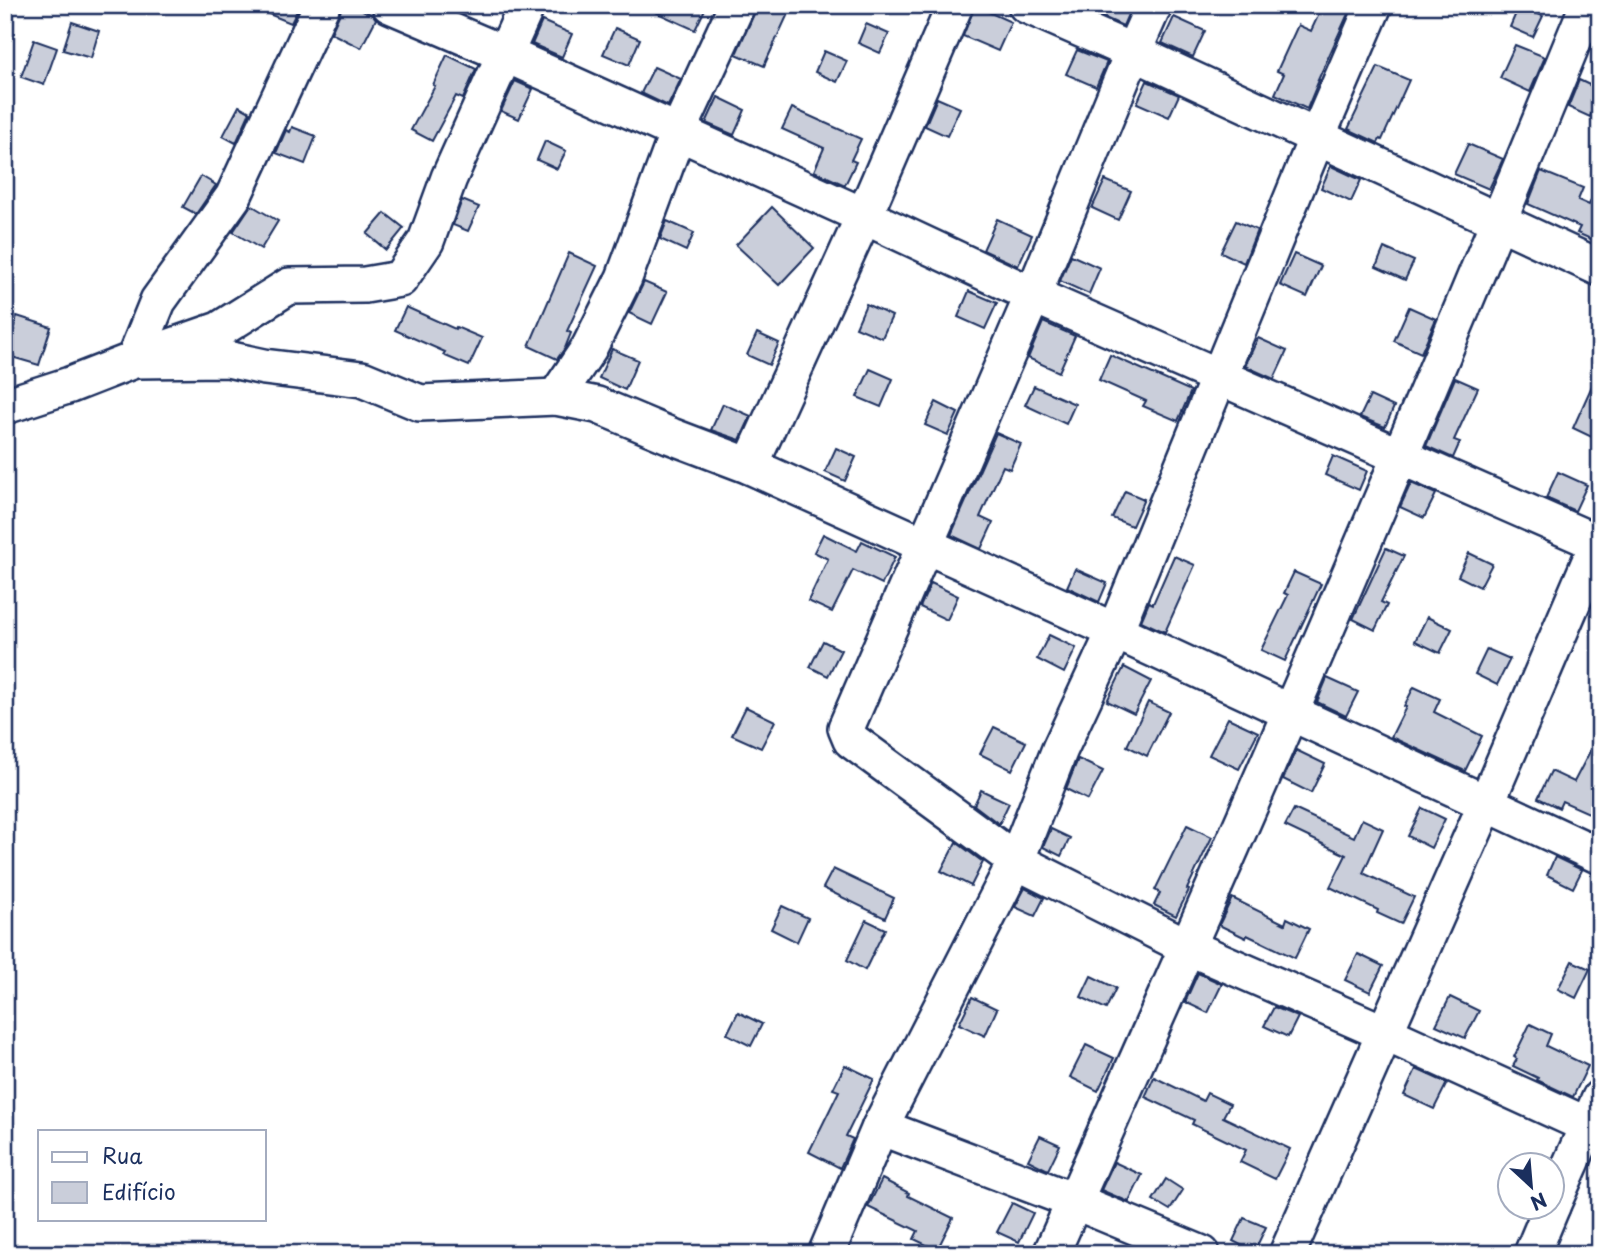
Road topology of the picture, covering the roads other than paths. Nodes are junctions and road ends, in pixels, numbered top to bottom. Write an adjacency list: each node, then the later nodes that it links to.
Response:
1 (322, 5): 18 (street)
2 (390, 5): 11 (street)
3 (527, 5): 11 (street)
4 (737, 5): 12 (street)
5 (955, 5): 14 (street)
6 (1026, 5): 10 (street)
7 (1154, 5): 10 (street)
8 (1374, 5): 13 (street)
9 (1588, 5): 15 (street)
10 (1133, 52): 13 (street); 17 (street)
11 (505, 54): 12 (street); 18 (street)
12 (677, 132): 14 (street); 20 (street)
13 (1317, 137): 15 (street); 19 (street)
14 (864, 216): 17 (street); 23 (street)
15 (1499, 222): 16 (street); 22 (street)
16 (1600, 268)
17 (1033, 295): 19 (street); 25 (street)
18 (134, 360): 20 (street); 21 (street)
19 (1218, 376): 22 (street); 26 (street)
20 (556, 397): 23 (street)
21 (5, 406)
22 (1400, 455): 24 (street); 27 (street)
23 (750, 466): 25 (street)
24 (1599, 541): 28 (street)
25 (924, 545): 26 (street); 30 (street)
26 (1115, 631): 27 (street); 30 (street)
27 (1289, 713): 28 (street); 31 (street)
28 (1486, 804): 29 (street); 32 (street)
29 (1600, 856)
30 (1016, 861): 31 (street); 34 (street)
31 (1188, 947): 32 (street); 36 (street)
32 (1385, 1032): 33 (street); 41 (street)
33 (1596, 1118): 35 (street)
34 (880, 1127): 36 (street); 38 (street)
35 (1566, 1178)
36 (1074, 1202): 39 (street); 40 (street)
37 (1546, 1220): 42 (street)
38 (825, 1254)
39 (1051, 1254)
40 (1202, 1254)
41 (1287, 1254)
42 (1532, 1254)

